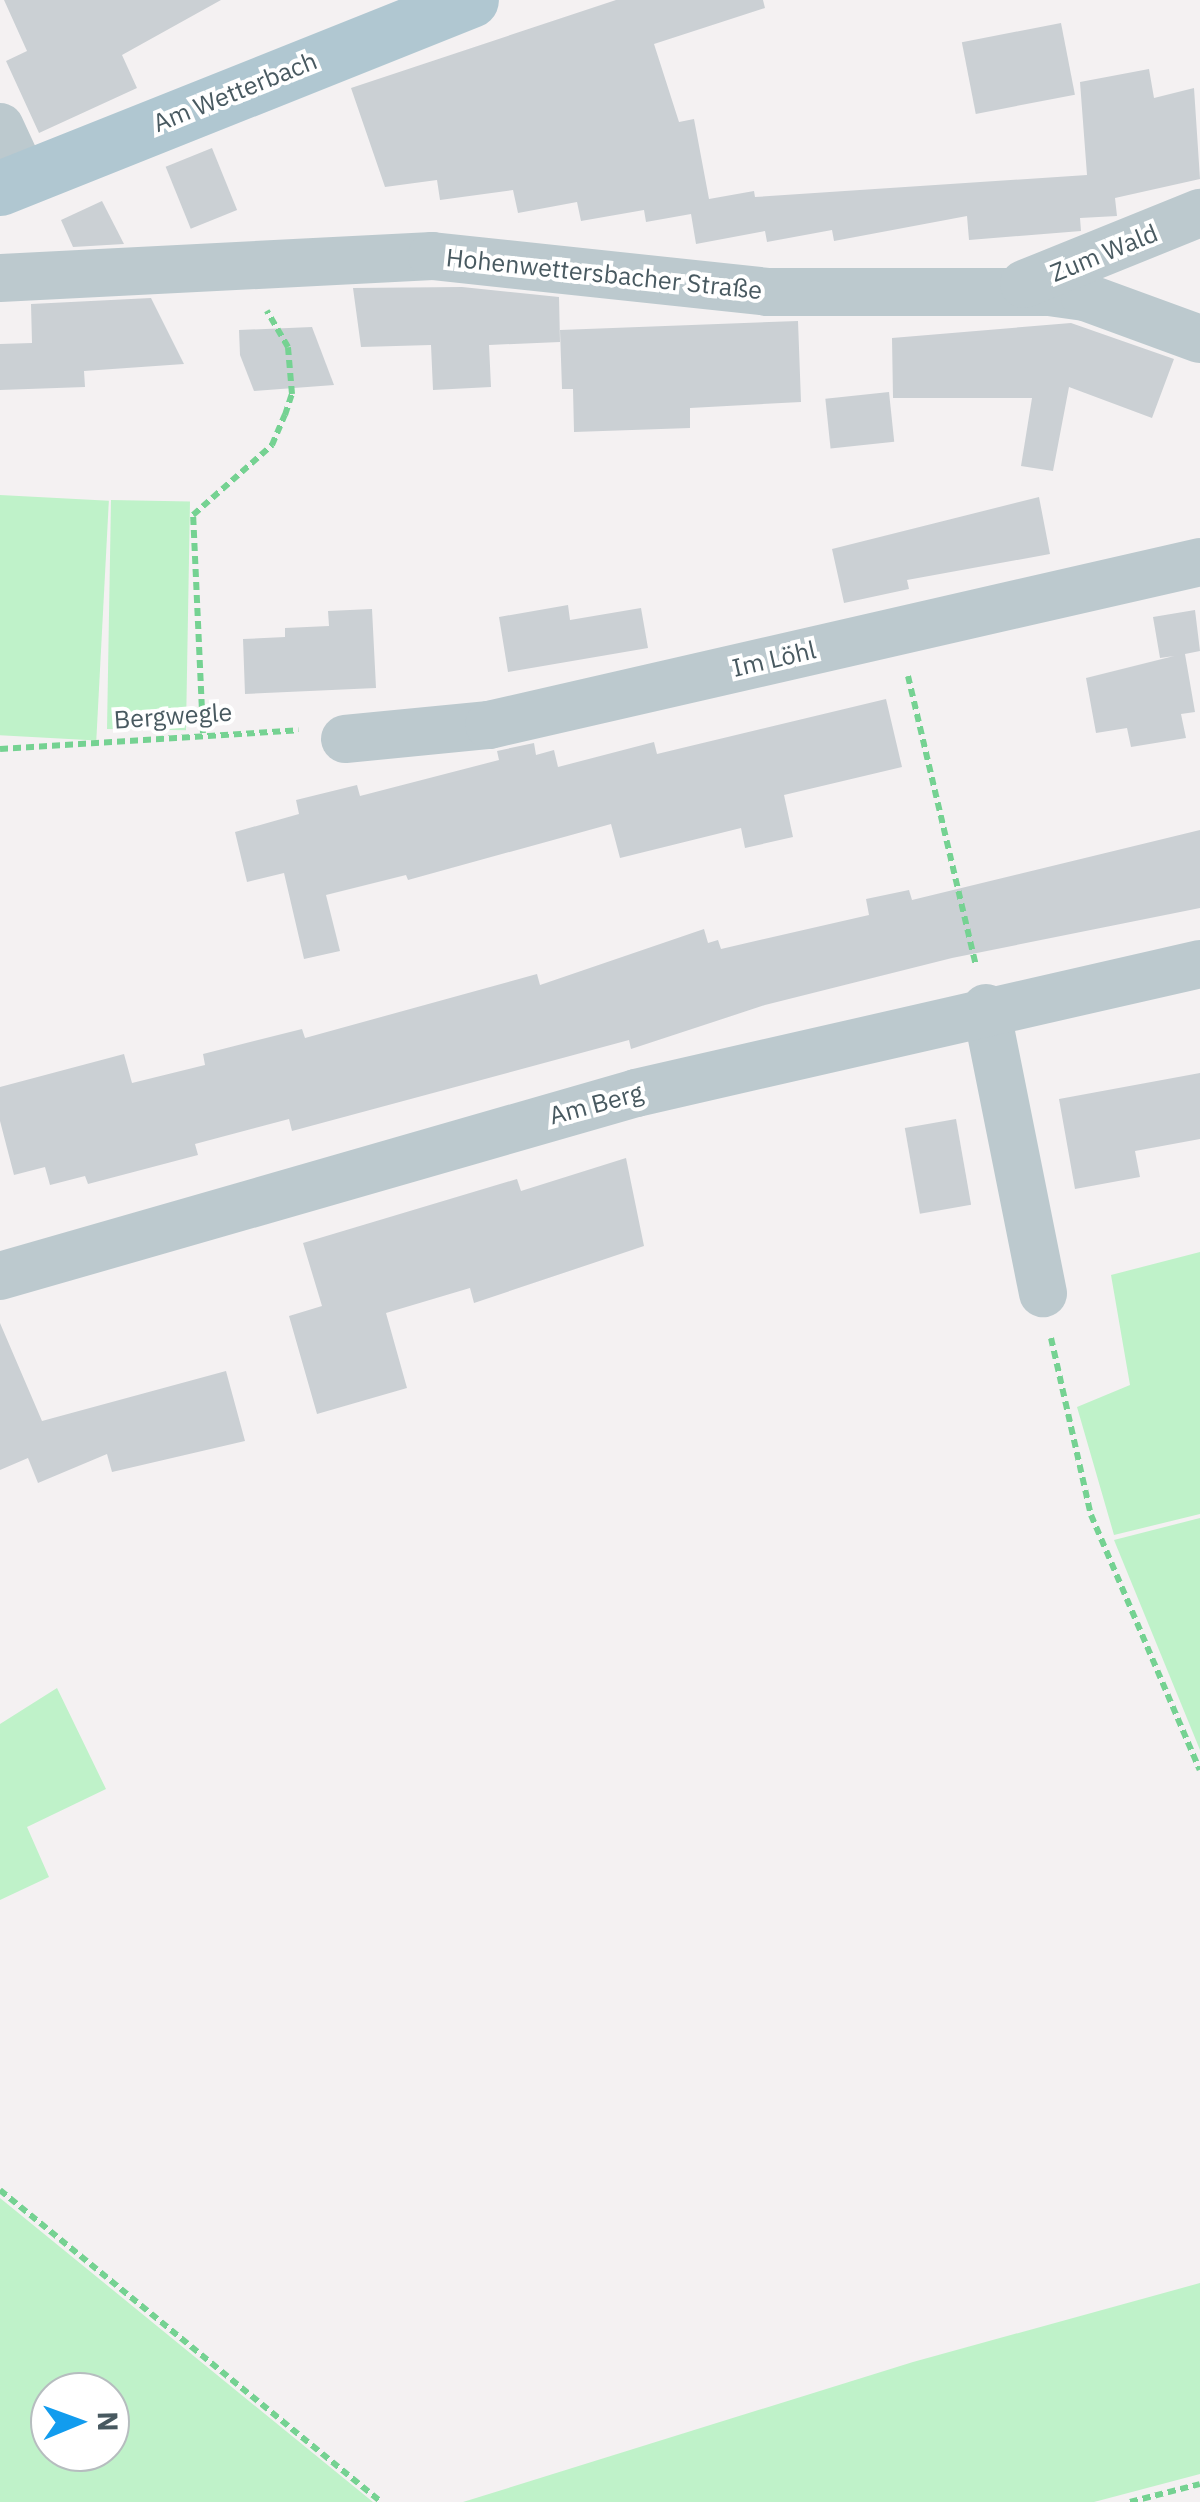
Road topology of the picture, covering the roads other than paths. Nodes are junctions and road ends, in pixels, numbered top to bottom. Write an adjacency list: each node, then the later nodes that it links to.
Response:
1 (471, 0): 3 (main road, Am Wetterbach)
2 (0, 127): 3 (street)
3 (12, 184)
4 (1200, 212): 6 (street, Zum Wald)
5 (0, 278): 6 (street, Hohenwettersbacher Straße)
6 (1007, 291): 7 (street, Hohenwettersbacher Straße)
7 (1200, 339)
8 (1200, 562): 9 (street, Im Löhl)
9 (345, 739)
10 (1200, 964): 11 (street, Am Berg)
11 (986, 1008): 12 (street, Am Berg); 13 (street)
12 (0, 1276)
13 (1043, 1293)

